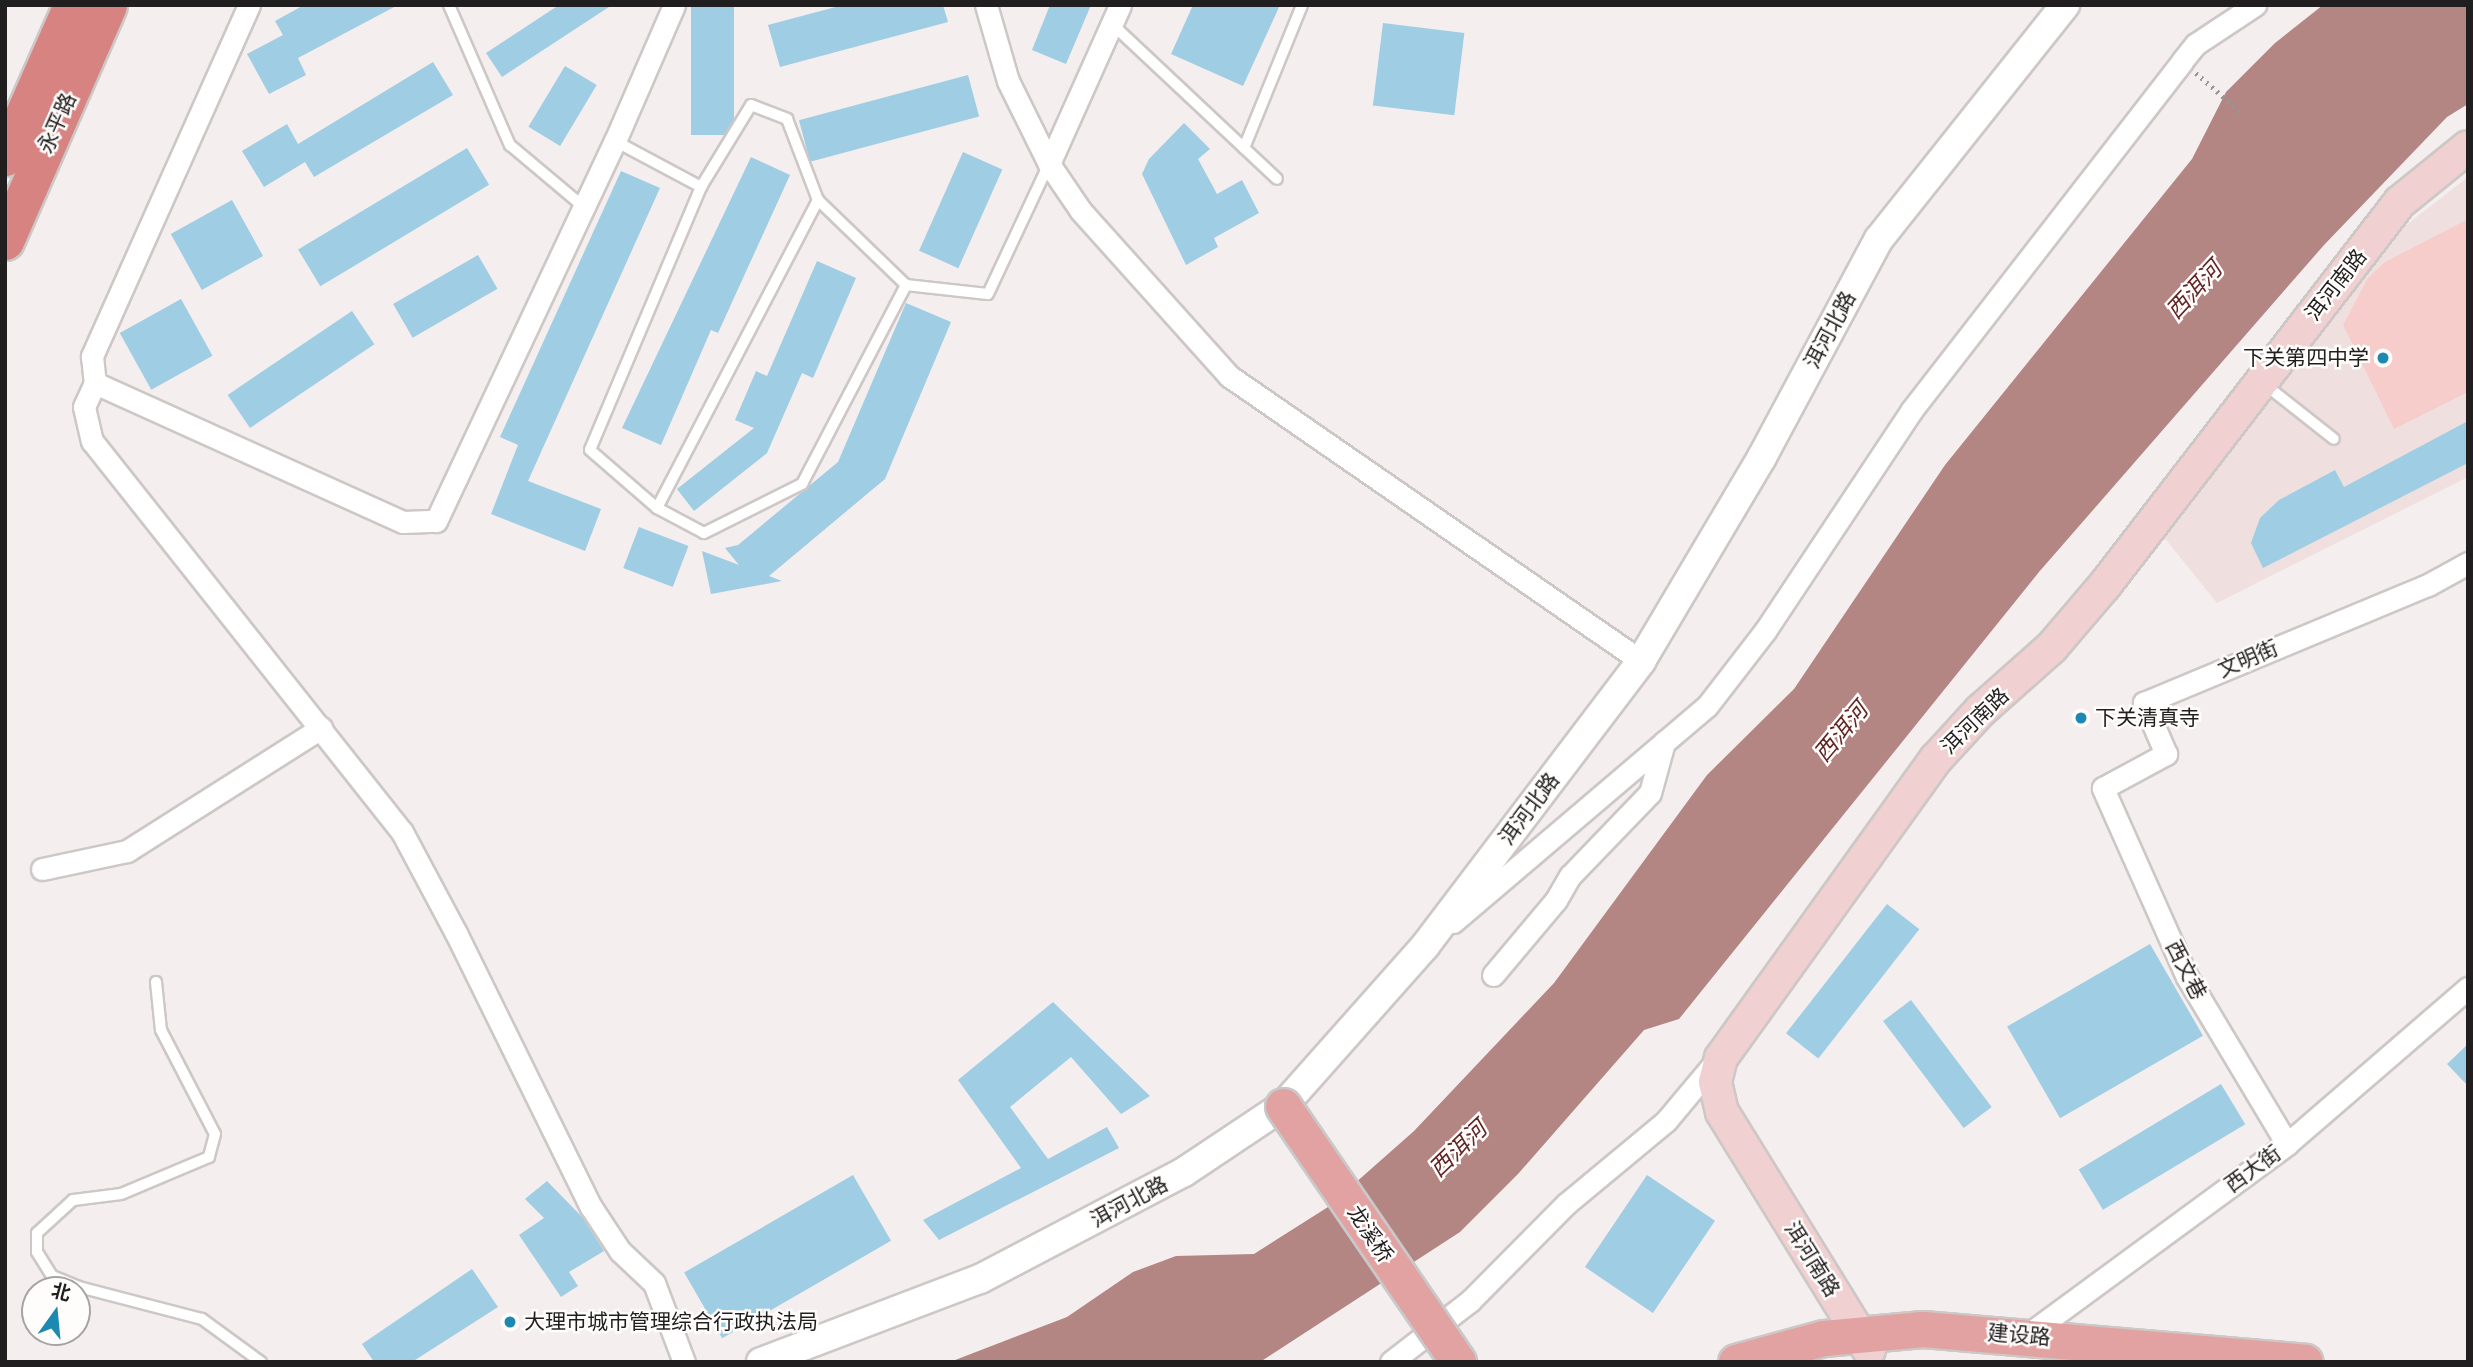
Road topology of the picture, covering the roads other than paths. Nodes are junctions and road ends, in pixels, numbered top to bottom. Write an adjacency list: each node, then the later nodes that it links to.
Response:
1 (72, 5): 14 (highway, 永平路)
2 (108, 5): 20 (highway, 永平路)
3 (249, 5): 23 (street)
4 (449, 5): 19 (lane)
5 (674, 5): 11 (street)
6 (986, 5): 15 (street)
7 (1302, 5): 13 (lane)
8 (2065, 5): 27 (street, 洱河北路)
9 (2255, 5): 29 (street)
10 (1116, 15): 13 (lane); 15 (street)
11 (615, 141): 17 (lane); 19 (street)
12 (2468, 147): 22 (main road, 洱河南路)
13 (1244, 148): 16 (lane)
14 (5, 157)
15 (1049, 164): 21 (lane); 27 (street)
16 (1277, 179)
17 (701, 187): 18 (lane); 25 (lane)
18 (818, 200): 21 (lane); 25 (lane)
19 (584, 207): 23 (street)
20 (5, 241)
21 (906, 285): 25 (lane)
22 (2261, 382): 24 (lane); 36 (main road, 洱河南路)
23 (95, 383): 28 (street)
24 (2334, 439)
25 (657, 508)
26 (2468, 563): 30 (street, 文明街)
27 (1641, 661): 32 (street, 洱河北路)
28 (321, 728): 31 (street); 42 (street)
29 (1664, 743): 32 (street); 33 (street)
30 (2103, 788): 38 (street, 西文巷)
31 (42, 869)
32 (1425, 946): 37 (street, 洱河北路)
33 (1493, 975)
34 (156, 982): 41 (lane)
35 (2468, 988): 38 (street, 西大街)
36 (1725, 1050): 40 (main road, 洱河南路); 44 (street)
37 (1283, 1107): 43 (street, 洱河北路); 45 (main road, 龙溪桥, bridge)
38 (2287, 1144): 39 (street, 西大街)
39 (2026, 1335): 40 (main road, 建设路); 49 (main road, 建设路)
40 (1864, 1342): 46 (main road, 建设路); 47 (main road, 建设路); 48 (main road, 建设路)
41 (261, 1362)
42 (684, 1362)
43 (761, 1362)
44 (1391, 1362)
45 (1458, 1362)
46 (1736, 1362)
47 (1800, 1362)
48 (2117, 1362)
49 (2305, 1362)

